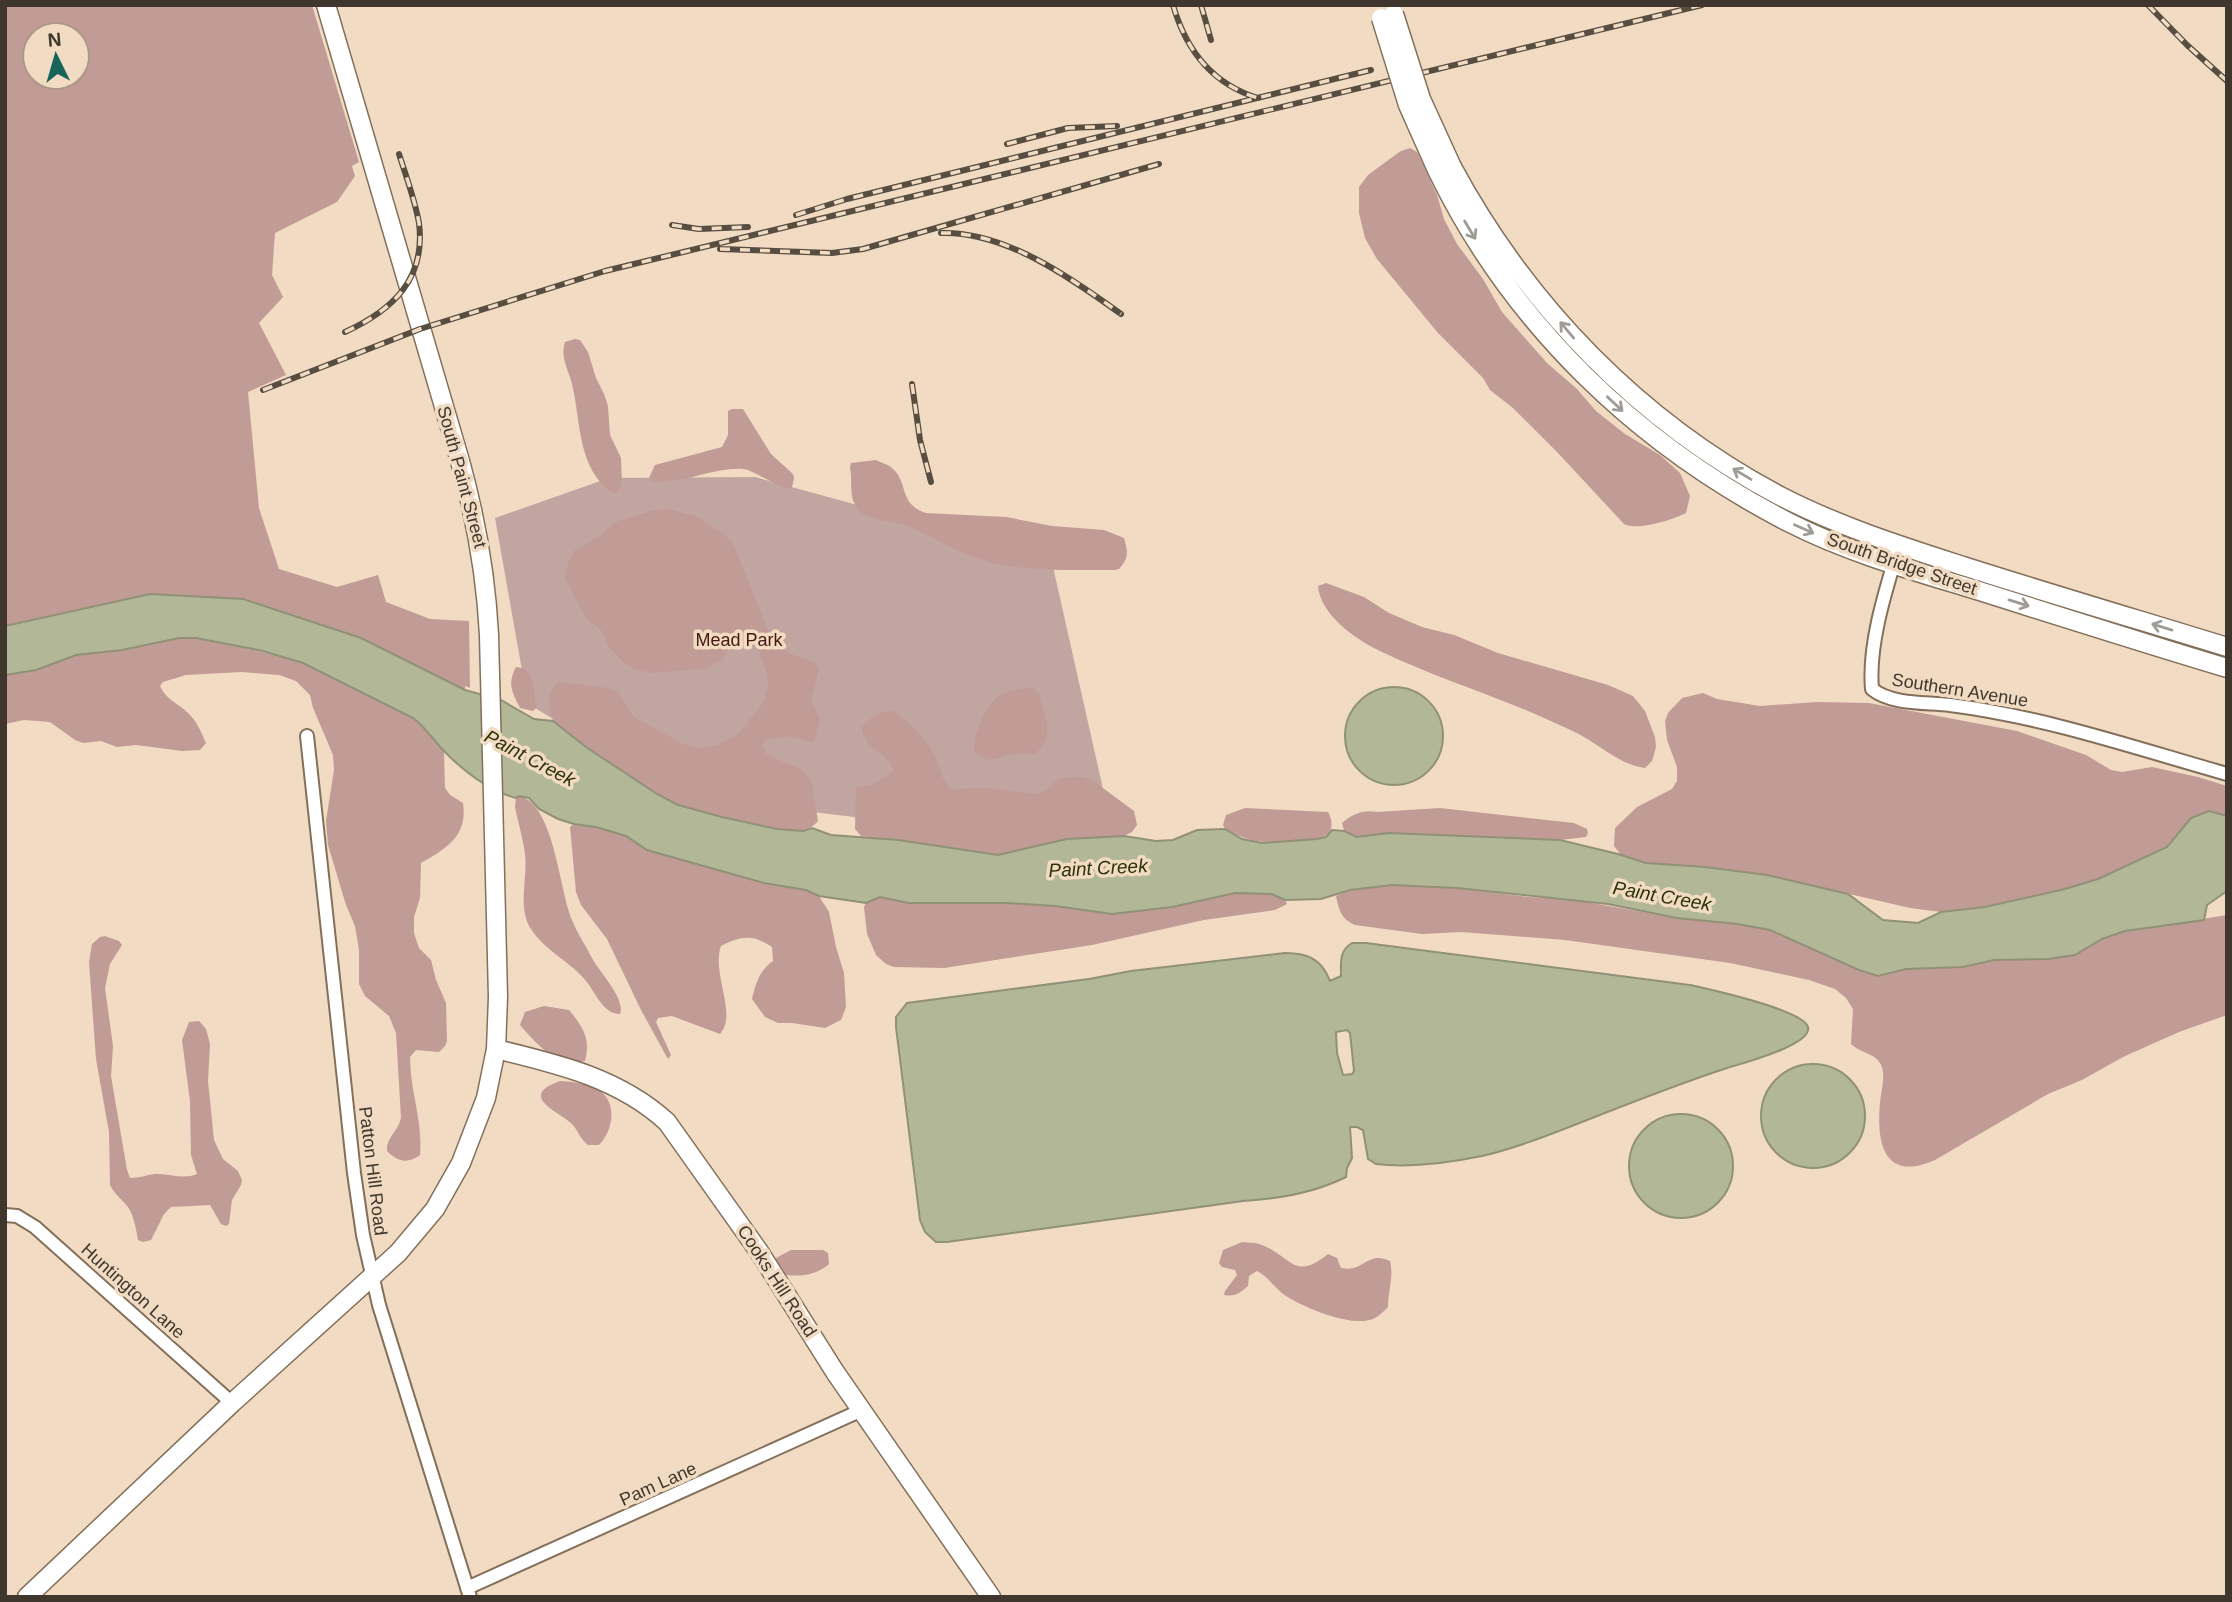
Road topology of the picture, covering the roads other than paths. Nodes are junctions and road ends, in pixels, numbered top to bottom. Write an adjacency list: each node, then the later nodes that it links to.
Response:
1 (327, 5): 10 (main road, South Paint Street)
2 (1386, 11): 3 (main road, South Bridge Street, bridge)
3 (1444, 169): 4 (main road, South Bridge Street, one-way to 3); 5 (main road, South Bridge Street, one-way to 5)
4 (1899, 545): 5 (street, Southern Avenue); 6 (main road, South Bridge Street, one-way to 4)
5 (1893, 565): 7 (main road, South Bridge Street, one-way to 7); 9 (street, Southern Avenue)
6 (2227, 647)
7 (2227, 668)
8 (307, 736): 12 (street, Patton Hill Road)
9 (2227, 774)
10 (496, 1049): 12 (main road, South Paint Street); 14 (main road, Cooks Hill Road)
11 (5, 1215): 13 (street, Huntington Lane)
12 (374, 1274): 13 (main road, South Paint Street); 15 (street, Patton Hill Road)
13 (232, 1403): 16 (main road, South Paint Street)
14 (862, 1410): 15 (street, Pam Lane); 17 (main road, Cooks Hill Road)
15 (469, 1592)
16 (27, 1597)
17 (991, 1597)

